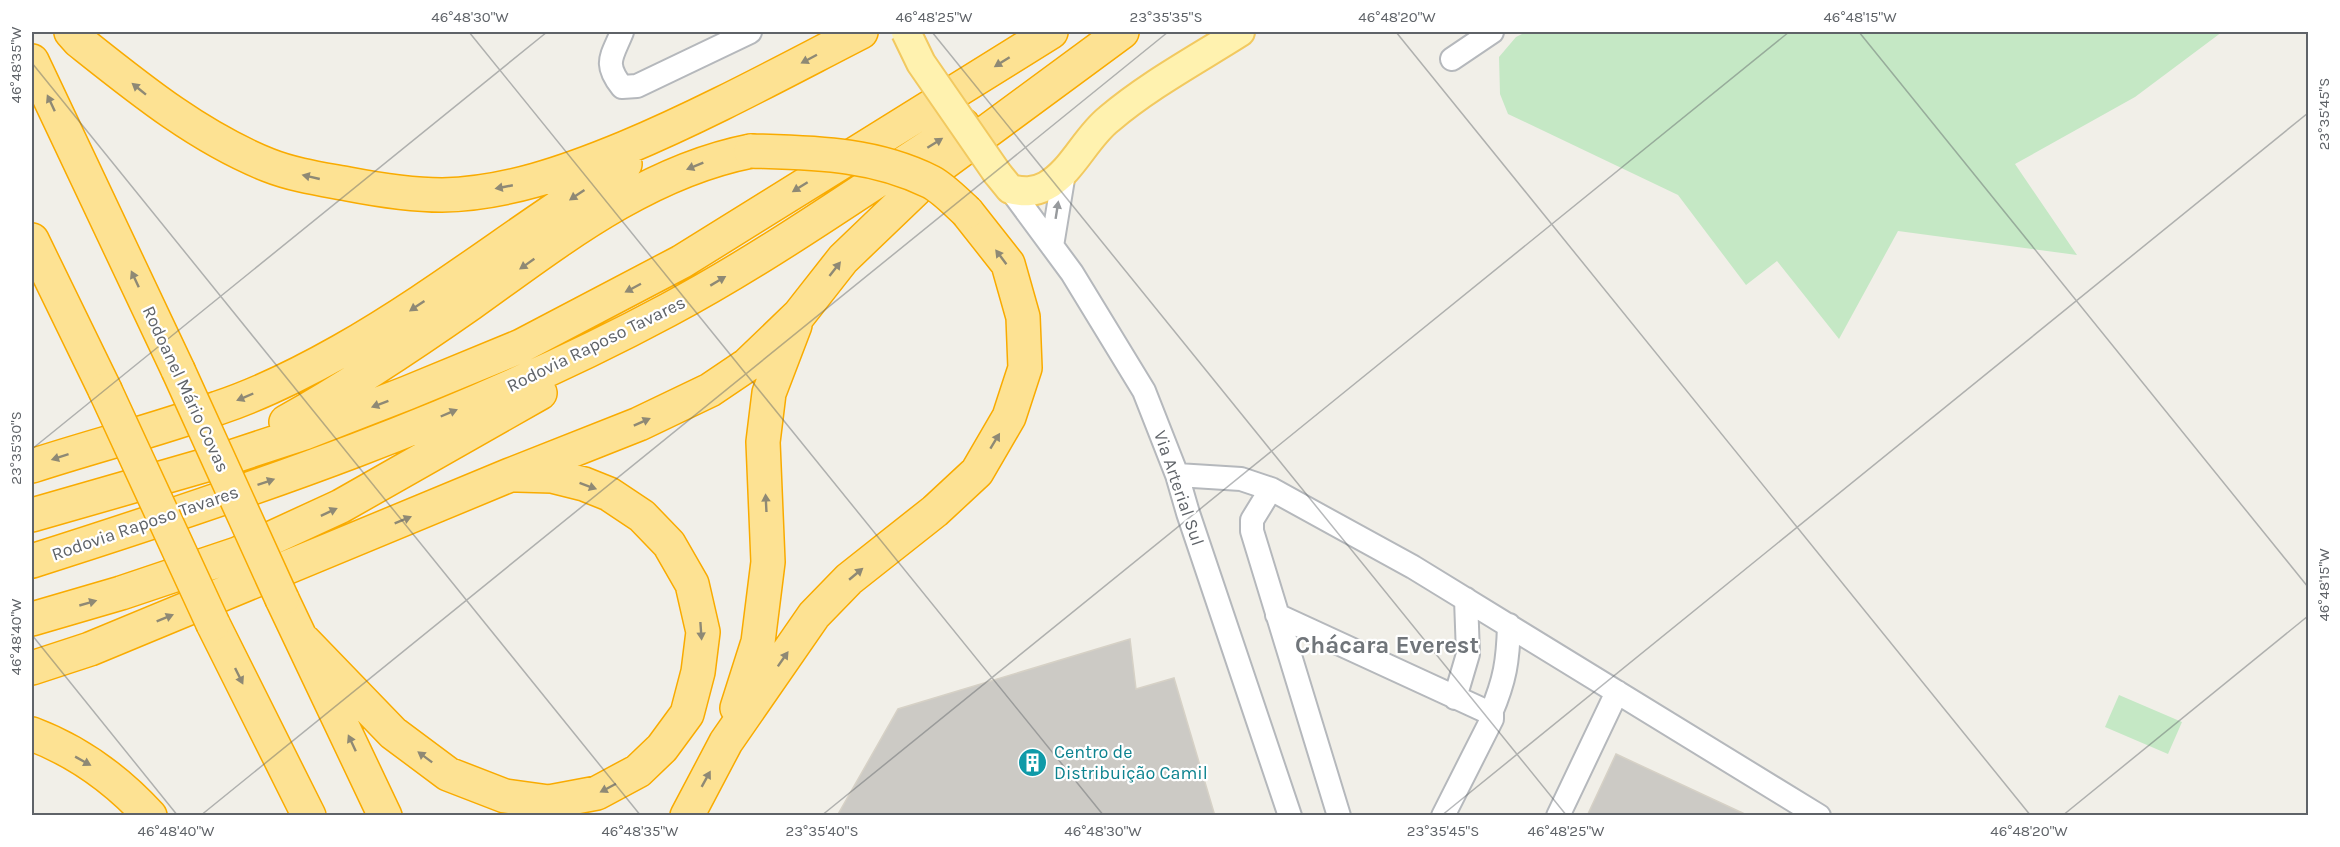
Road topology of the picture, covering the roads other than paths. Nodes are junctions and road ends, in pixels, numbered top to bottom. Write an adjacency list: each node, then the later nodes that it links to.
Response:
1 (71, 32): 13 (highway, one-way to 1)
2 (622, 32): 3 (street)
3 (750, 32)
4 (861, 32): 13 (highway, one-way to 13)
5 (906, 32): 15 (main road, bridge)
6 (1051, 32): 22 (highway, Rodovia Raposo Tavares, one-way to 22)
7 (1113, 32): 19 (highway, Rodovia Raposo Tavares, one-way to 7)
8 (1122, 32): 20 (highway, one-way to 8)
9 (1240, 32): 14 (main road)
10 (1492, 32): 11 (street)
11 (1452, 59)
12 (32, 61): 33 (highway, Rodoanel Mário Covas, one-way to 12, bridge)
13 (734, 98): 23 (highway, one-way to 23)
14 (1064, 173): 15 (main road); 17 (street, one-way to 14)
15 (1004, 181): 17 (street, Via Arterial Sul)
16 (32, 240): 21 (highway)
17 (1052, 246): 25 (street, Via Arterial Sul)
18 (32, 294): 21 (highway)
19 (670, 309): 28 (highway, Rodovia Raposo Tavares, one-way to 19); 31 (highway, one-way to 19)
20 (799, 315): 24 (highway, one-way to 20); 39 (highway, one-way to 20)
21 (87, 355): 41 (highway, one-way to 41, bridge)
22 (213, 463): 27 (highway, Rodovia Raposo Tavares); 39 (highway, one-way to 22, bridge)
23 (32, 466)
24 (510, 475): 33 (highway, one-way to 33); 34 (highway, one-way to 24)
25 (1177, 475): 26 (street); 44 (street, Via Arterial Sul)
26 (1271, 489): 29 (street); 30 (street)
27 (32, 515)
28 (32, 561)
29 (1466, 599): 32 (street); 36 (street)
30 (1277, 615): 36 (street); 45 (street)
31 (32, 619)
32 (1509, 625): 35 (street); 37 (street)
33 (304, 641): 42 (highway, Rodoanel Mário Covas, one-way to 33)
34 (32, 668)
35 (1617, 692): 47 (street); 48 (street)
36 (1455, 698): 37 (street)
37 (1491, 713): 46 (street)
38 (32, 734): 40 (highway, one-way to 40)
39 (726, 742): 43 (highway, one-way to 39)
40 (150, 816)
41 (309, 816)
42 (385, 816)
43 (687, 816)
44 (1290, 816)
45 (1339, 816)
46 (1443, 816)
47 (1558, 816)
48 (1819, 816)

